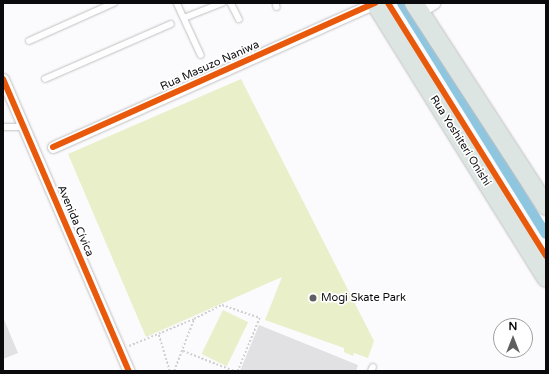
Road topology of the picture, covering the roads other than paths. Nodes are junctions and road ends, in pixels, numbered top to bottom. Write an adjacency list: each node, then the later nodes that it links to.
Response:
1 (114, 3): 10 (lane)
2 (178, 3): 7 (lane)
3 (222, 3): 7 (lane)
4 (231, 3): 8 (lane)
5 (375, 3): 16 (street, Rua Masuzo Naniwa); 18 (main road, Rua Yoshiteri Onishi)
6 (423, 6): 17 (main road)
7 (184, 18): 11 (lane)
8 (239, 19)
9 (171, 24): 13 (lane)
10 (29, 41)
11 (201, 55)
12 (3, 79): 15 (street, Avenida Cívica)
13 (44, 79)
14 (3, 127): 15 (lane)
15 (23, 127): 19 (street, Avenida Cívica)
16 (53, 147)
17 (546, 206)
18 (546, 278)
19 (129, 371)

